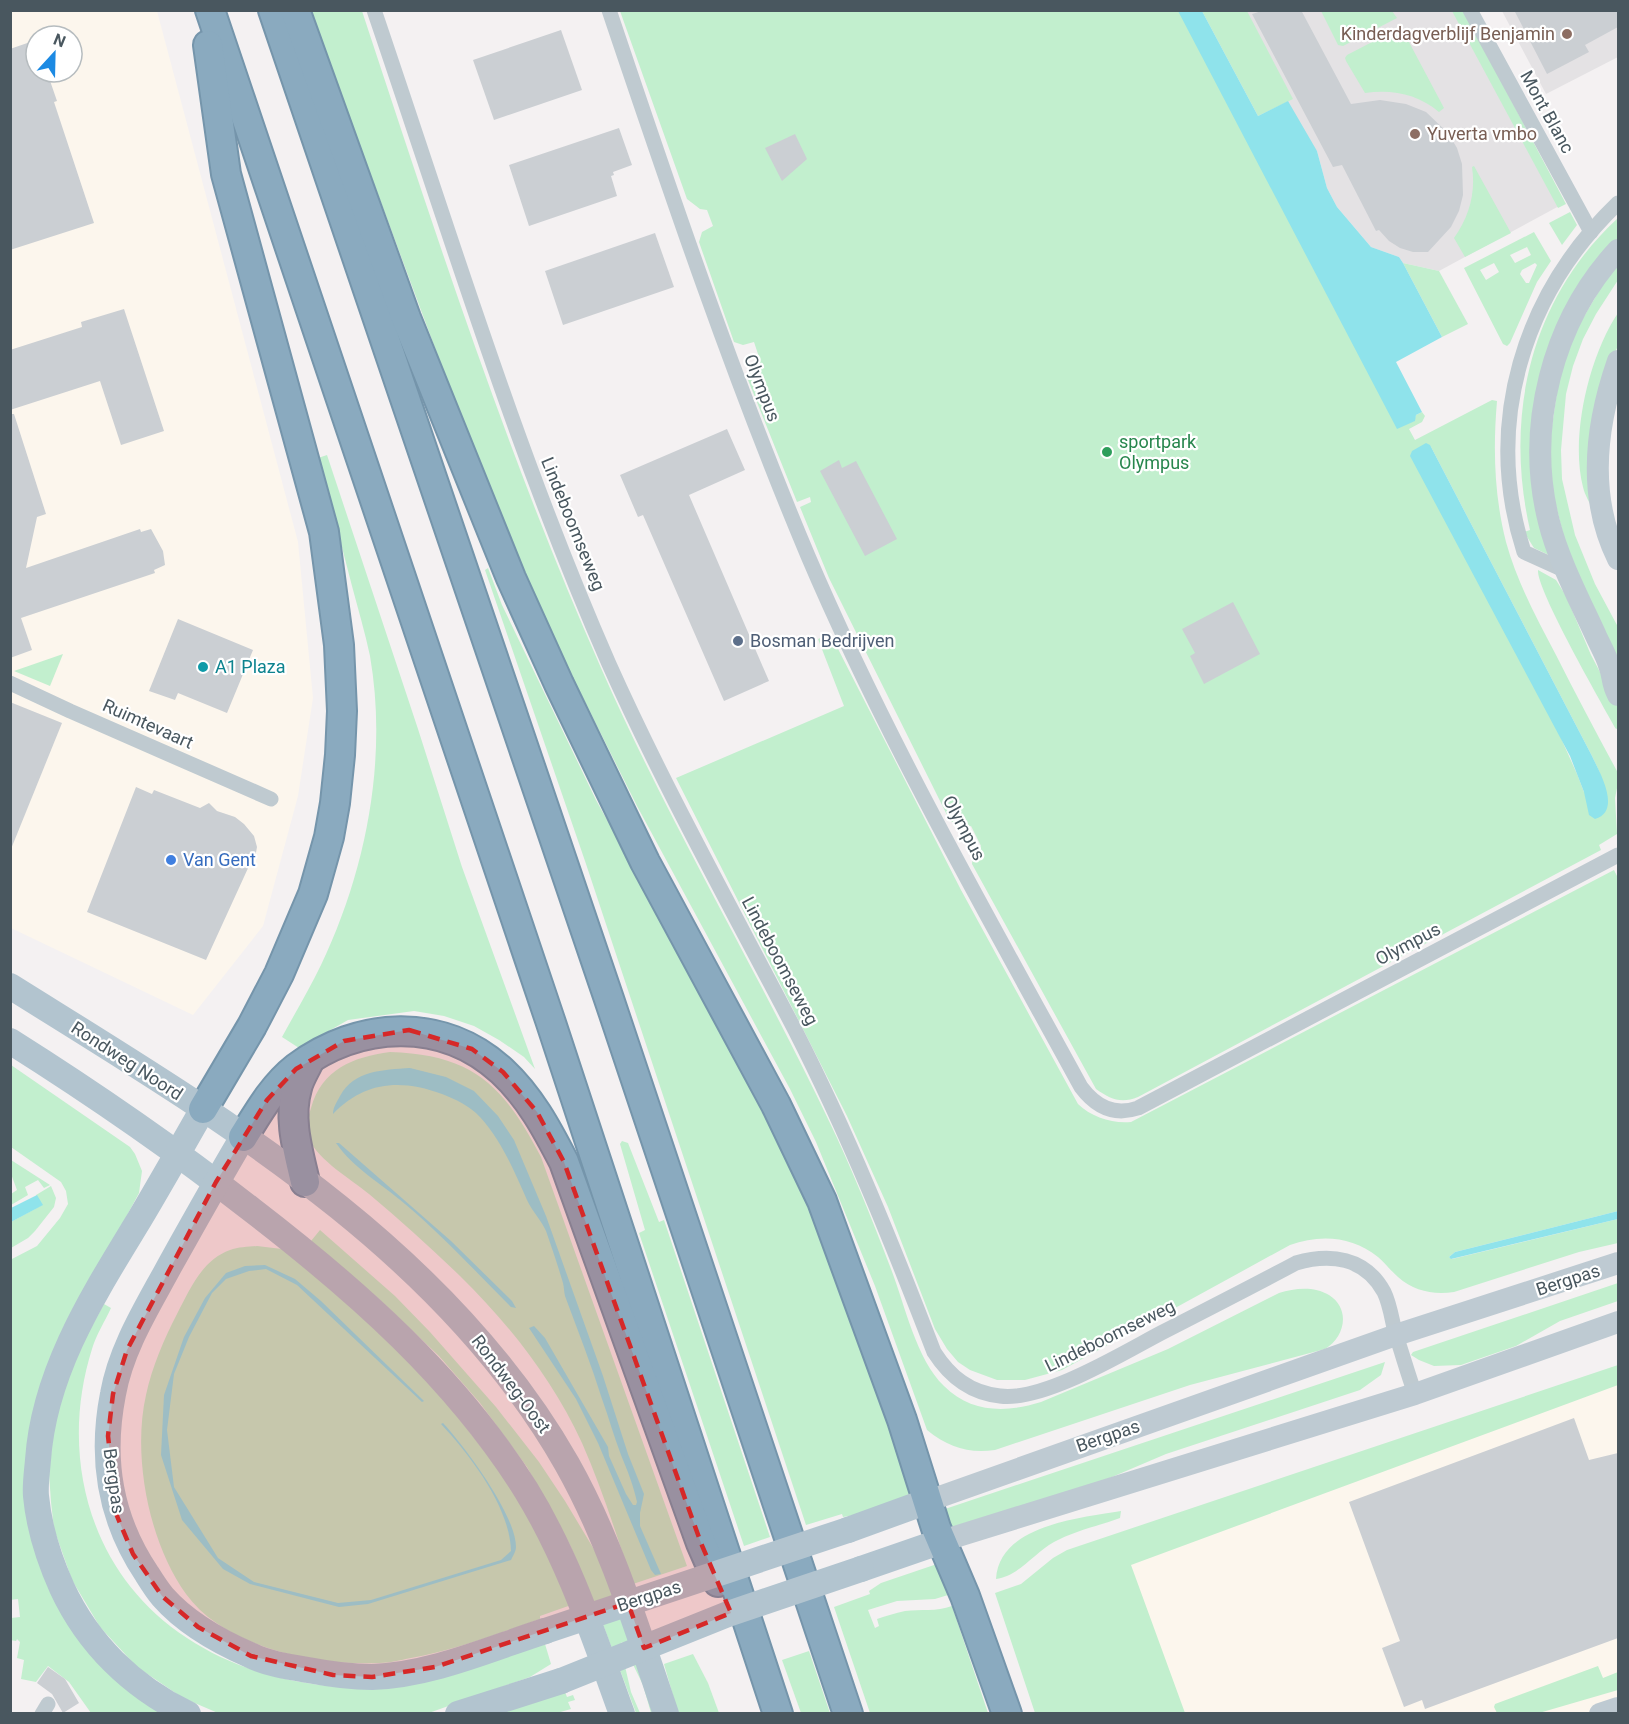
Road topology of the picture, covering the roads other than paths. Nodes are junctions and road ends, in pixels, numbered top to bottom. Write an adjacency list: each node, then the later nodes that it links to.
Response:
1 (203, 10): 22 (highway)
2 (210, 10): 38 (highway)
3 (273, 10): 39 (highway)
4 (295, 10): 31 (highway)
5 (374, 10): 29 (street, Lindeboomseweg)
6 (609, 10): 18 (street, Olympus)
7 (1470, 10): 9 (street, Mont Blanc)
8 (1618, 203): 9 (street)
9 (1591, 232): 13 (street)
10 (1618, 250): 13 (main road)
11 (1618, 361): 12 (main road)
12 (1618, 559)
13 (1568, 572): 14 (main road)
14 (1614, 670): 16 (main road)
15 (10, 683): 17 (street, Ruimtevaart)
16 (1618, 695)
17 (271, 799)
18 (1618, 855)
19 (10, 986): 22 (main road, Rondweg Noord)
20 (10, 1041): 24 (main road)
21 (310, 1059): 23 (highway); 26 (highway); 38 (highway)
22 (203, 1109): 23 (main road, Rondweg Noord); 24 (main road)
23 (243, 1137): 25 (main road, Bergpas); 26 (main road, Rondweg-Oost)
24 (178, 1154): 25 (main road); 34 (main road)
25 (216, 1182): 31 (main road, Bergpas, bridge); 36 (main road)
26 (305, 1182): 37 (main road, Rondweg-Oost)
27 (1618, 1263): 29 (main road, Bergpas)
28 (1618, 1322): 30 (main road)
29 (1396, 1335): 30 (street, Lindeboomseweg); 31 (main road, Bergpas)
30 (1415, 1394): 32 (main road)
31 (927, 1500): 32 (highway)
32 (942, 1541): 35 (main road, bridge); 40 (highway)
33 (1618, 1708): 41 (main road)
34 (188, 1713)
35 (458, 1713)
36 (622, 1713)
37 (666, 1713)
38 (777, 1713)
39 (848, 1713)
40 (1007, 1713)
41 (1600, 1713)

